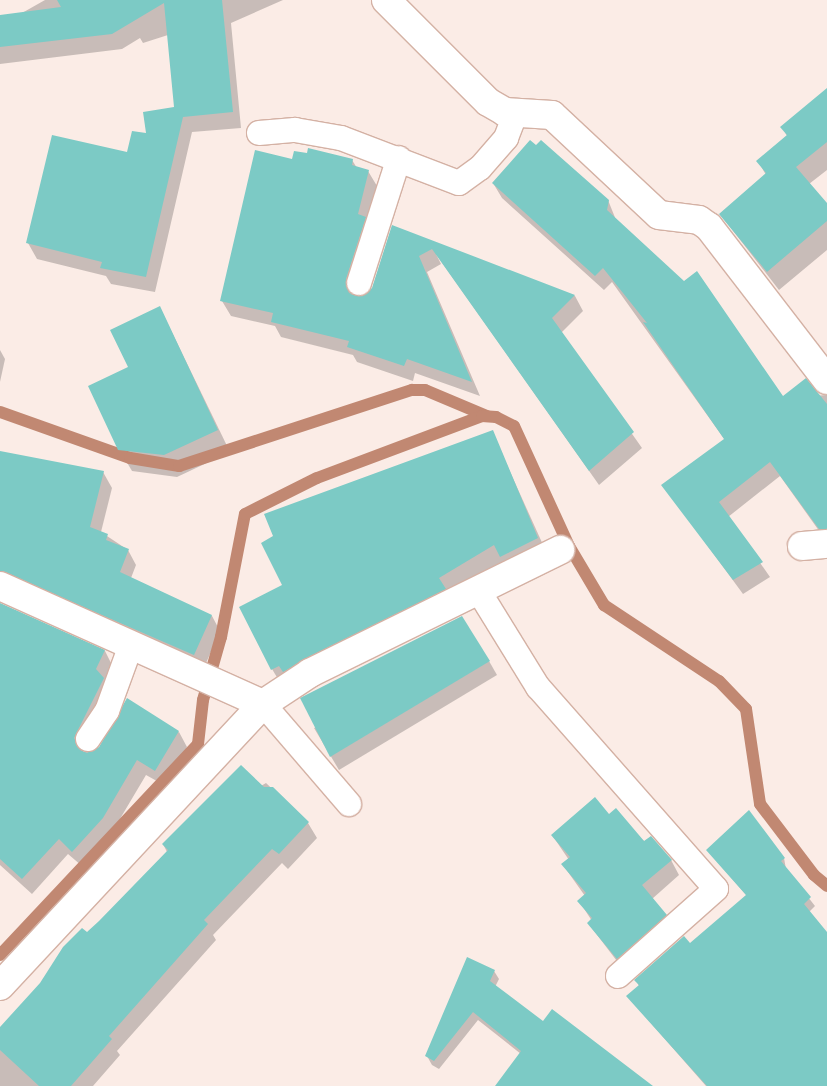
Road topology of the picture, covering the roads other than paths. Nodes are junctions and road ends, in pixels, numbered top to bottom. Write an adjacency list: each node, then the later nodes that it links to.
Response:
1 (386, 0): 2 (street)
2 (516, 112): 4 (lane); 6 (street)
3 (259, 133): 4 (lane)
4 (399, 158): 5 (lane)
5 (359, 283)
6 (827, 380)
7 (560, 550): 9 (street)
8 (0, 586): 10 (street)
9 (478, 590): 11 (street); 14 (lane)
10 (131, 645): 11 (street); 12 (lane)
11 (262, 704): 13 (lane); 15 (street)
12 (88, 739)
13 (349, 804)
14 (618, 976)
15 (0, 986)

